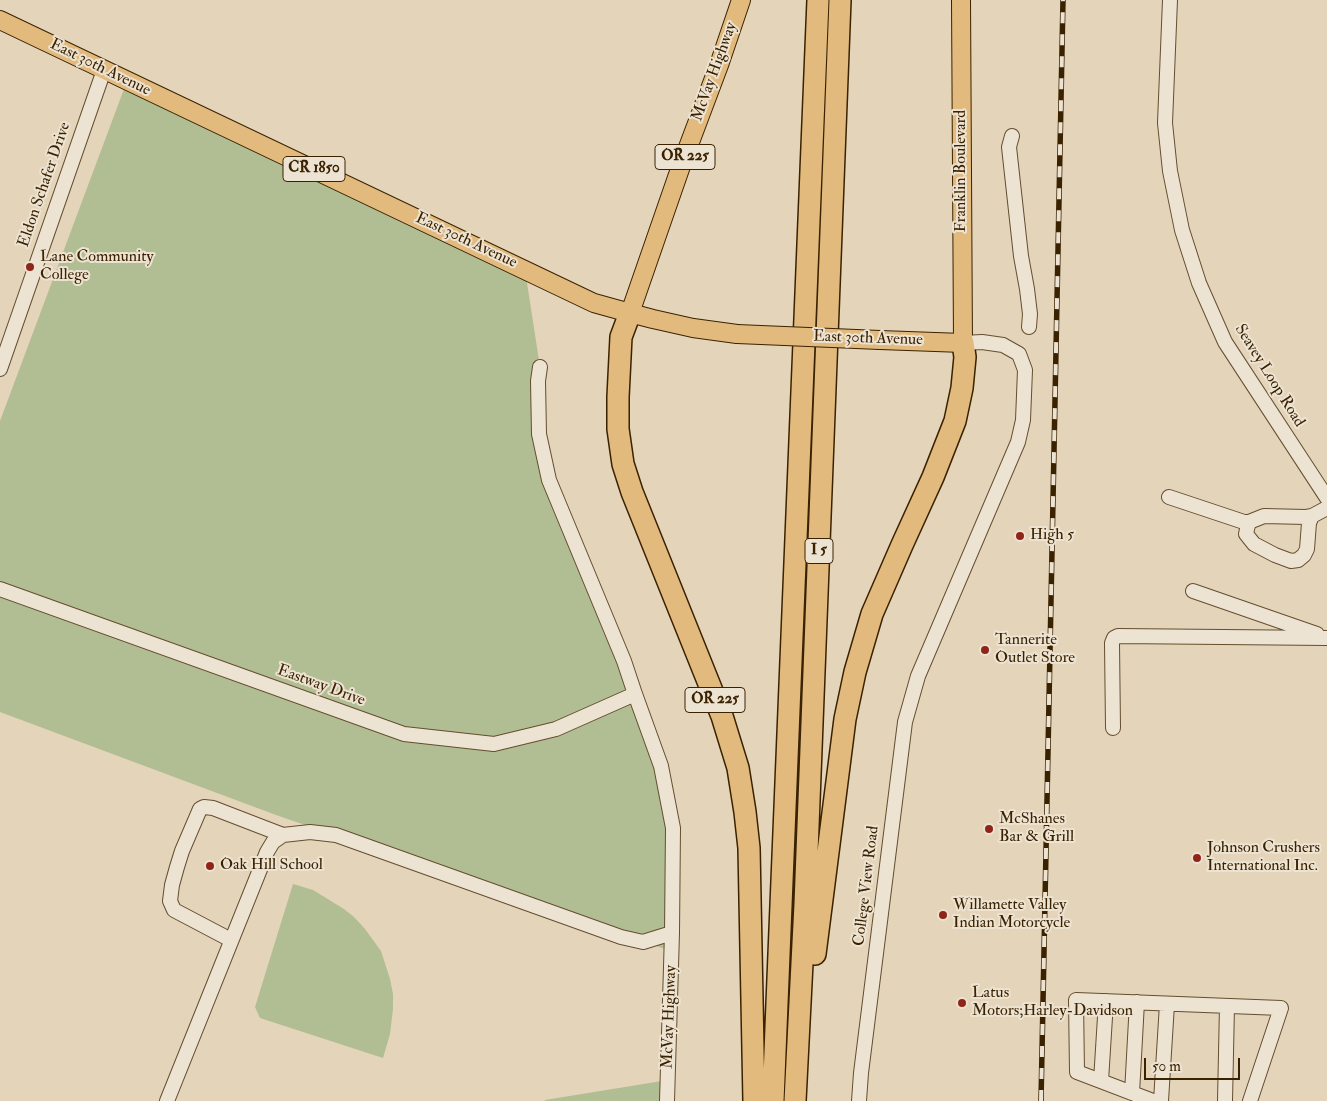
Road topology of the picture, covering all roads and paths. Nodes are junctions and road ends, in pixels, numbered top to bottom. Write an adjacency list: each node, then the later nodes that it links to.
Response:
1 (741, 0): 9 (main road, McVay Highway / OR 225)
2 (818, 0): 36 (highway, I 5)
3 (840, 0): 37 (highway, I 5)
4 (961, 0): 11 (main road, Franklin Boulevard)
5 (1170, 0): 15 (street, Seavey Loop Road)
6 (0, 20): 7 (main road, East 30th Avenue / CR 1850)
7 (104, 70): 9 (main road, East 30th Avenue / CR 1850); 13 (street, Eldon Schafer Drive)
8 (1012, 136): 10 (street)
9 (630, 313): 11 (main road, East 30th Avenue, bridge); 35 (highway, OR 225)
10 (1029, 327)
11 (963, 343): 37 (highway); 38 (street, College View Road)
12 (540, 367): 22 (street)
13 (0, 368)
14 (1169, 497): 18 (street)
15 (1327, 498)
16 (1327, 508): 17 (street)
17 (1312, 516): 18 (street); 18 (street)
18 (1249, 522)
19 (0, 589): 22 (street, Eastway Drive)
20 (1193, 592): 21 (street)
21 (1327, 638): 23 (street)
22 (635, 694): 25 (street)
23 (1114, 728)
24 (283, 835): 25 (street); 26 (street); 26 (street)
25 (672, 933): 34 (street, McVay Highway)
26 (231, 940): 33 (street)
27 (1106, 1001): 28 (street); 31 (street); 31 (street)
28 (1137, 1002): 29 (street); 32 (street)
29 (1167, 1004): 30 (street); 40 (street)
30 (1227, 1006): 41 (street); 42 (street)
31 (1101, 1081): 32 (street)
32 (1132, 1093): 39 (street)
33 (167, 1101)
34 (667, 1101)
35 (754, 1101)
36 (773, 1101)
37 (795, 1101)
38 (859, 1101)
39 (1153, 1101)
40 (1161, 1101)
41 (1224, 1101)
42 (1250, 1101)

